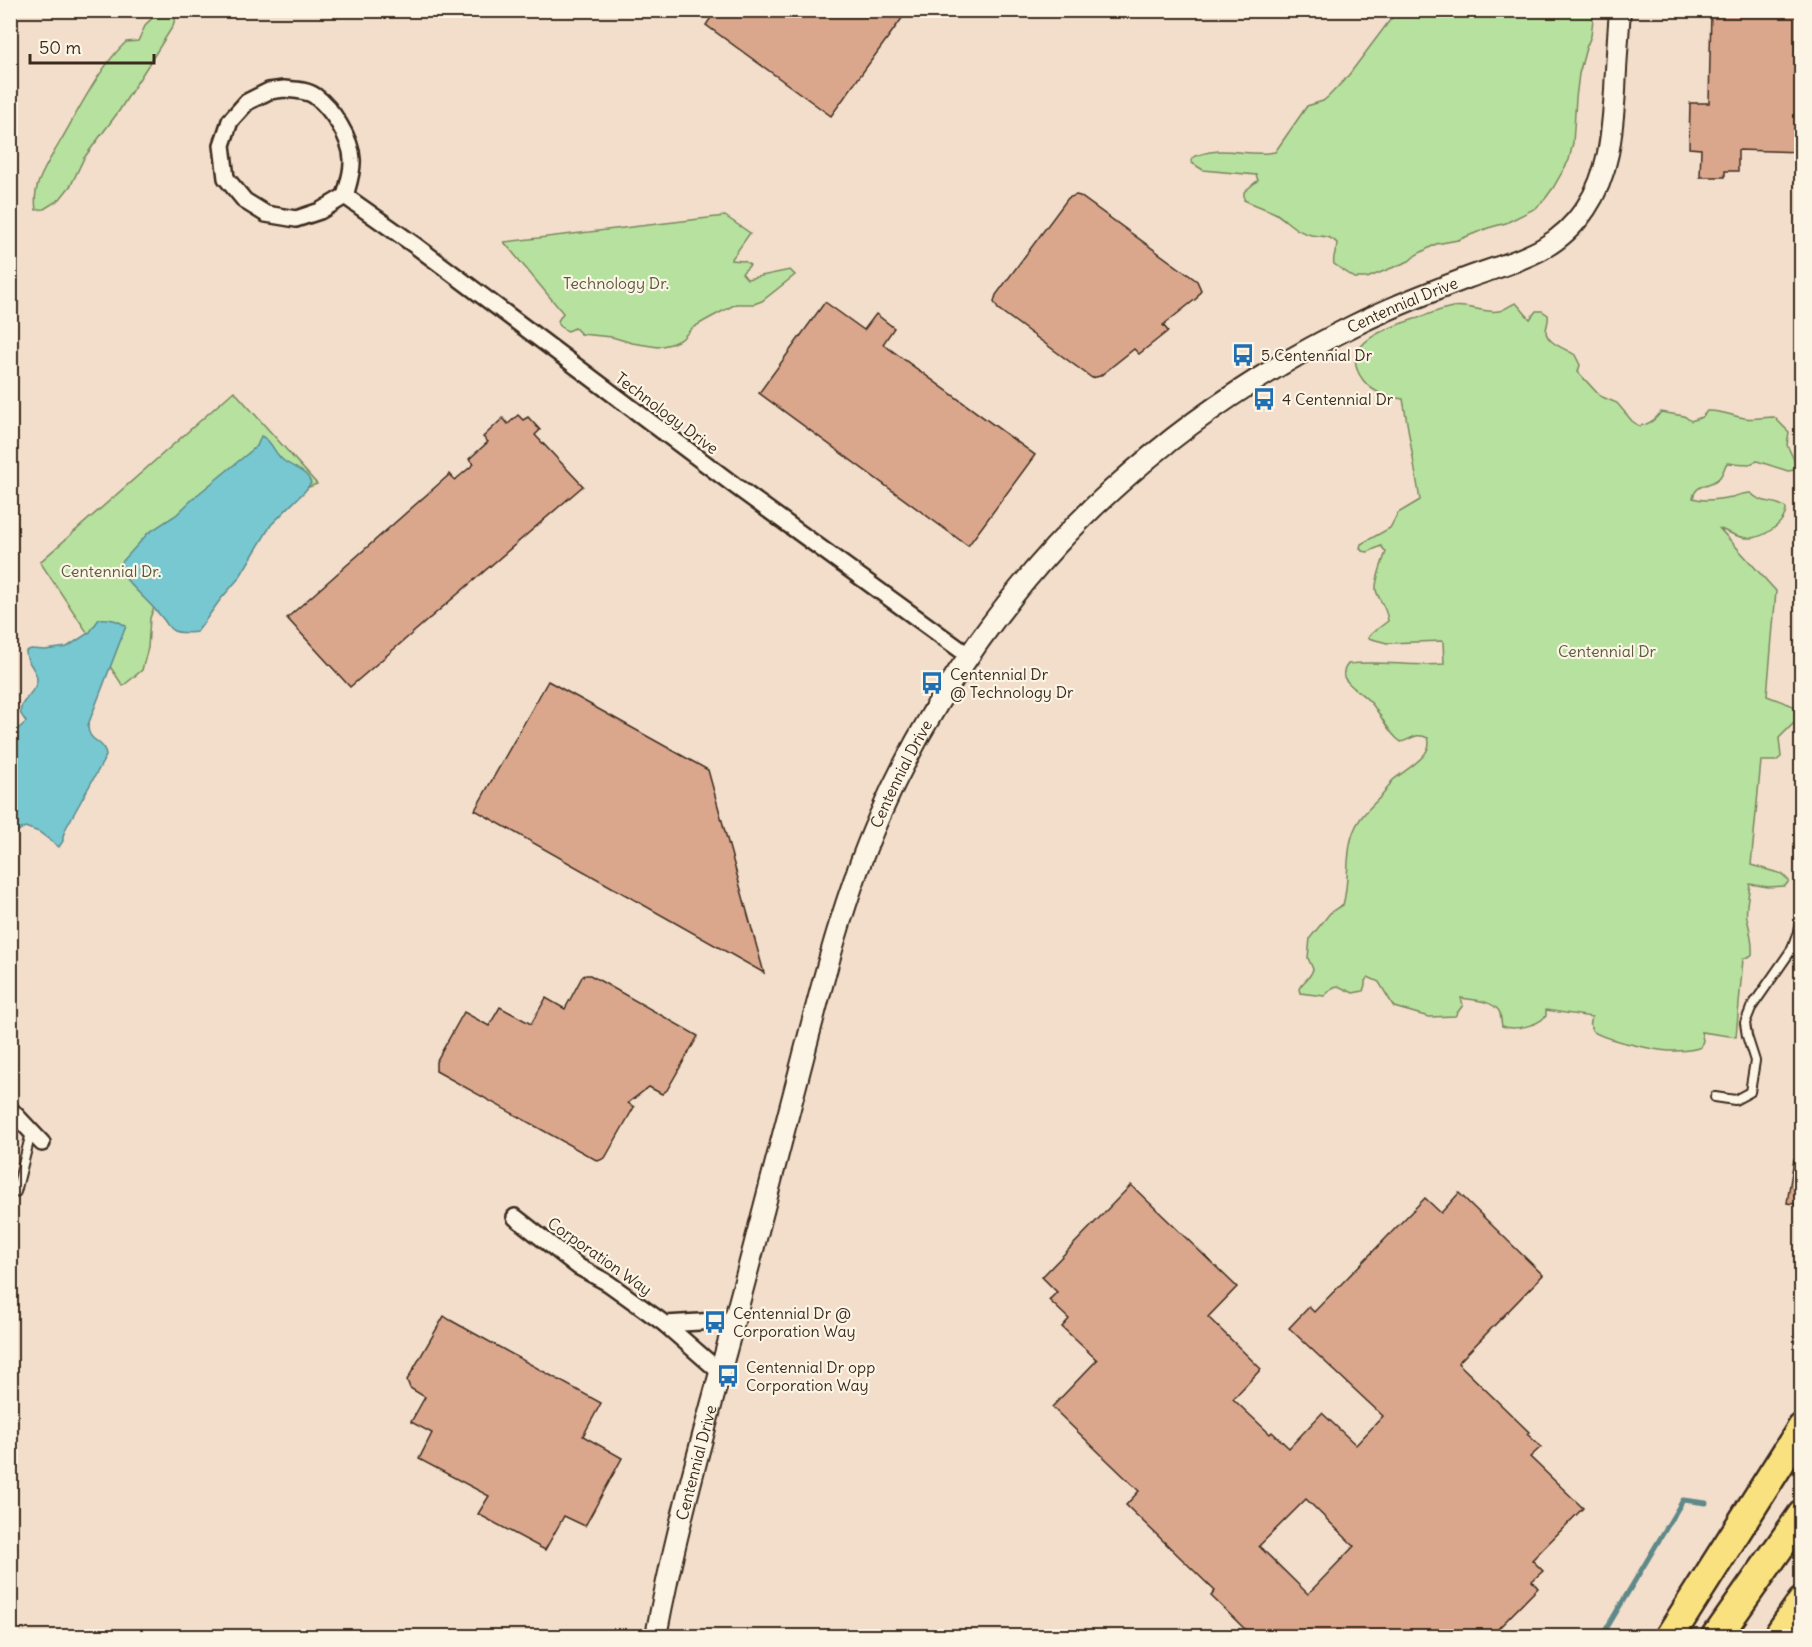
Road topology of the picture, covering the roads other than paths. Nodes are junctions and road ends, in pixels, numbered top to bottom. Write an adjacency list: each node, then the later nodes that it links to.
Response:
1 (1620, 10): 3 (street, Centennial Drive)
2 (345, 196): 2 (street); 3 (street, Technology Drive)
3 (969, 656): 10 (street, Centennial Drive)
4 (1802, 911): 5 (lane)
5 (1715, 1097)
6 (10, 1109): 7 (street)
7 (37, 1137): 8 (lane)
8 (10, 1195)
9 (515, 1217): 11 (street, Corporation Way)
10 (734, 1320): 11 (street); 12 (street, Centennial Drive)
11 (665, 1324): 12 (street, Corporation Way)
12 (720, 1372): 16 (street, Centennial Drive)
13 (1802, 1428): 17 (highway)
14 (1802, 1515): 18 (highway)
15 (1802, 1602): 19 (highway)
16 (656, 1636)
17 (1670, 1636)
18 (1717, 1636)
19 (1778, 1636)

